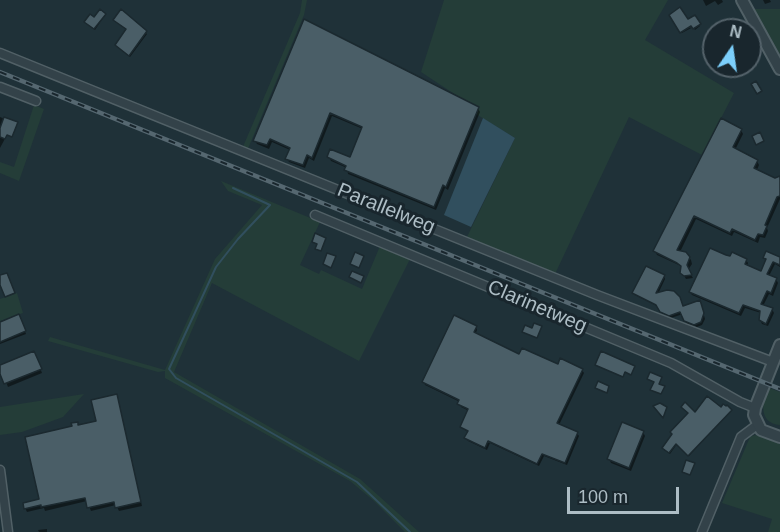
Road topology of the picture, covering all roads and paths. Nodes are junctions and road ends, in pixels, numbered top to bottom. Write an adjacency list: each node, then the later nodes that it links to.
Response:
1 (741, 0): 3 (street)
2 (0, 52): 8 (street, Parallelweg)
3 (780, 69)
4 (0, 87): 5 (street)
5 (36, 101)
6 (315, 216): 9 (street, Clarinetweg)
7 (780, 345): 8 (street)
8 (772, 362): 9 (street)
9 (755, 408): 10 (street)
10 (757, 425): 11 (street); 14 (street)
11 (780, 437)
12 (0, 470): 13 (street)
13 (8, 532)
14 (702, 532)

